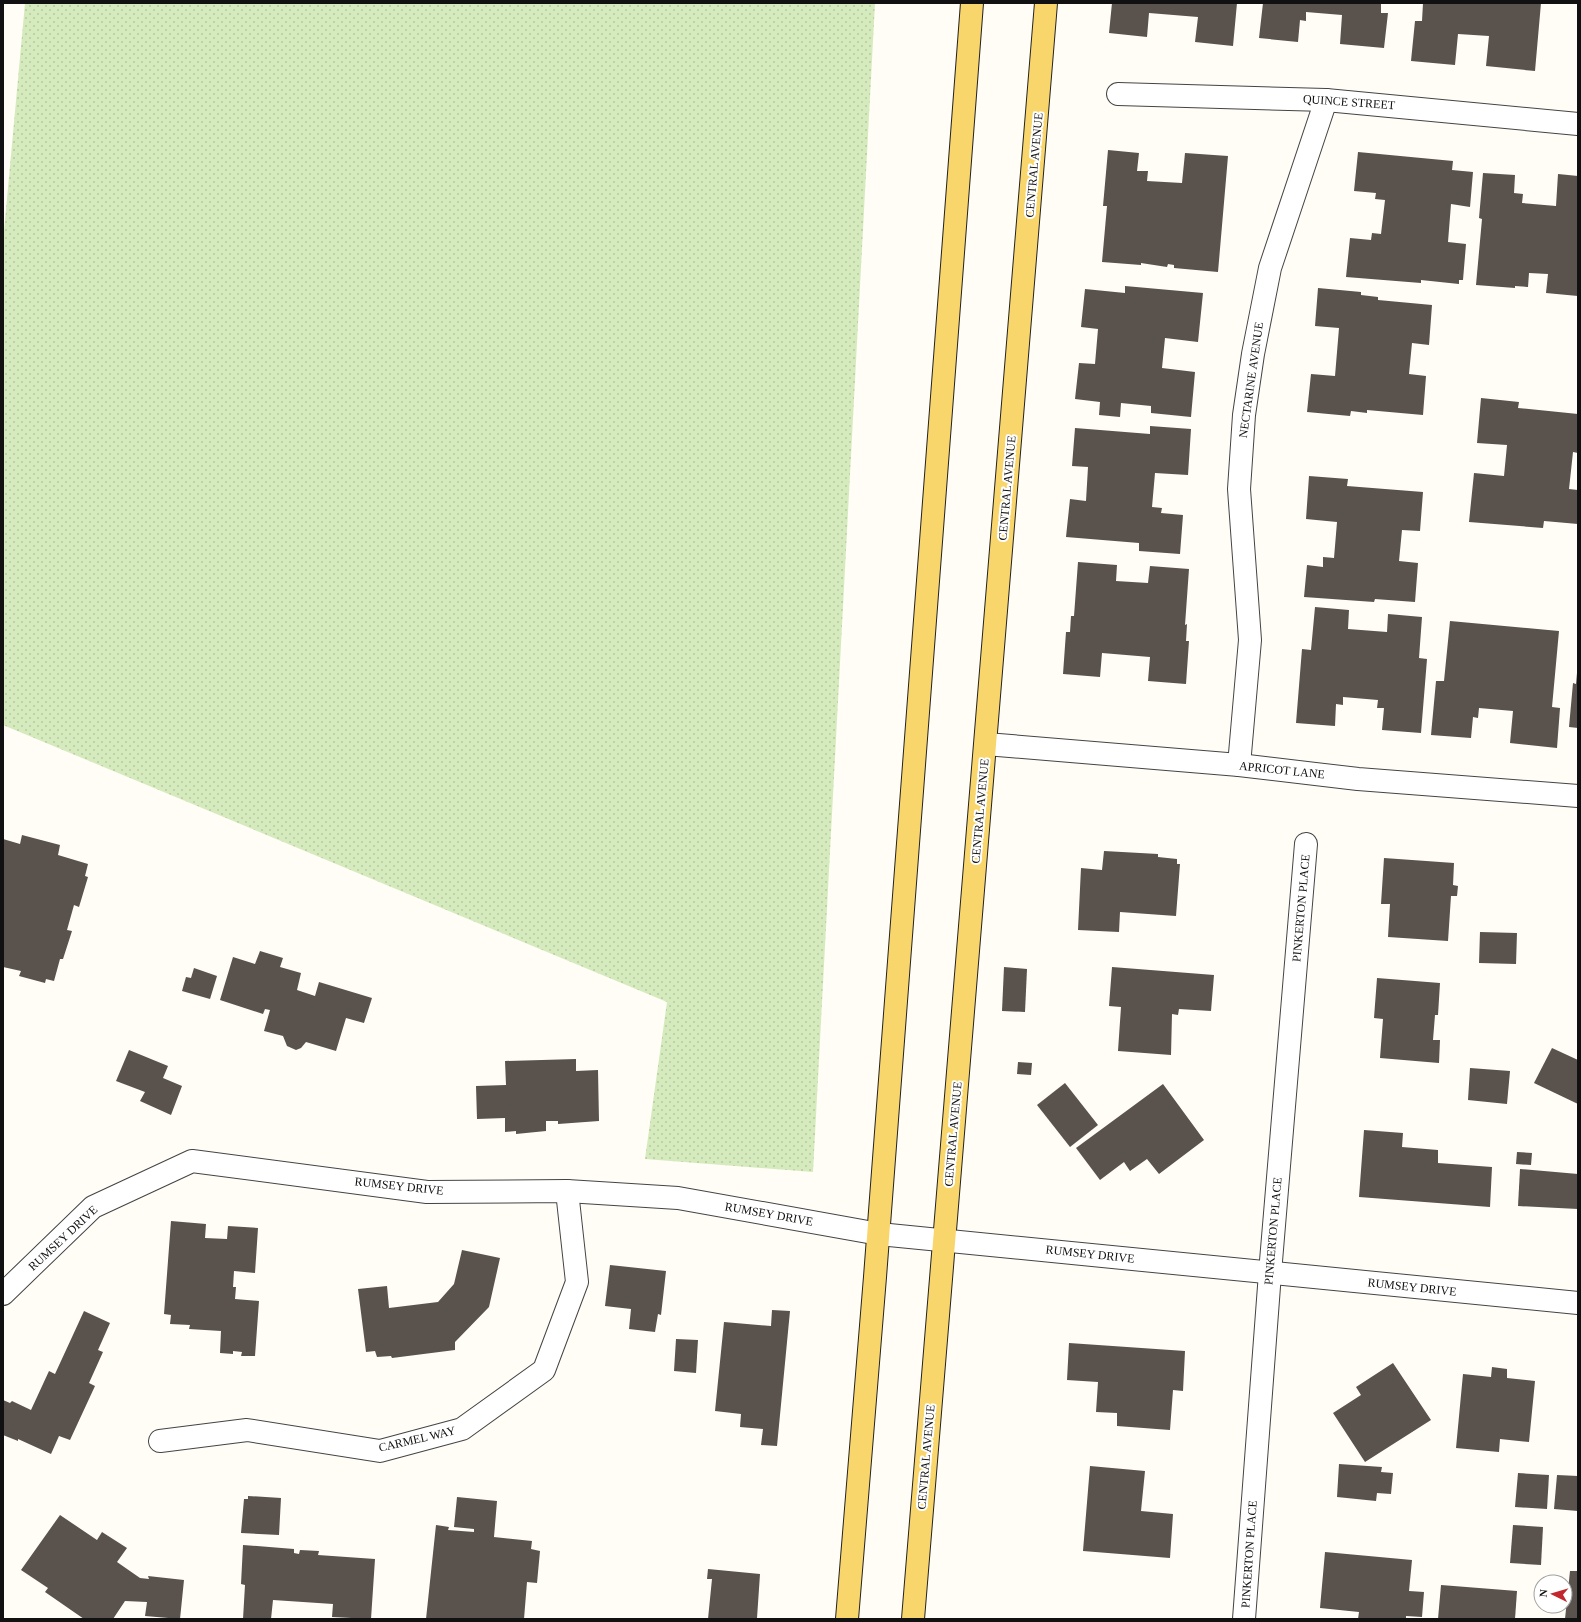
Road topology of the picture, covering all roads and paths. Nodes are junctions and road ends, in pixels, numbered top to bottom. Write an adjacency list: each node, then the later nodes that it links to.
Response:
1 (972, 3): 11 (main road)
2 (1046, 3): 6 (main road, CENTRAL AVENUE)
3 (1118, 94): 4 (street, QUINCE STREET)
4 (1326, 100): 5 (street, QUINCE STREET); 7 (street, NECTARINE AVENUE)
5 (1578, 124)
6 (986, 744): 7 (street, APRICOT LANE); 12 (main road, CENTRAL AVENUE)
7 (1239, 765): 8 (street, APRICOT LANE)
8 (1578, 796)
9 (1306, 844): 13 (street, PINKERTON PLACE)
10 (567, 1191): 11 (street, RUMSEY DRIVE); 14 (street, RUMSEY DRIVE); 16 (street, CARMEL WAY)
11 (879, 1234): 12 (street, RUMSEY DRIVE); 17 (main road)
12 (944, 1239): 13 (street, RUMSEY DRIVE); 18 (main road, CENTRAL AVENUE)
13 (1270, 1273): 15 (street, RUMSEY DRIVE); 19 (street, PINKERTON PLACE)
14 (3, 1294)
15 (1578, 1303)
16 (160, 1441)
17 (846, 1619)
18 (913, 1619)
19 (1244, 1619)

